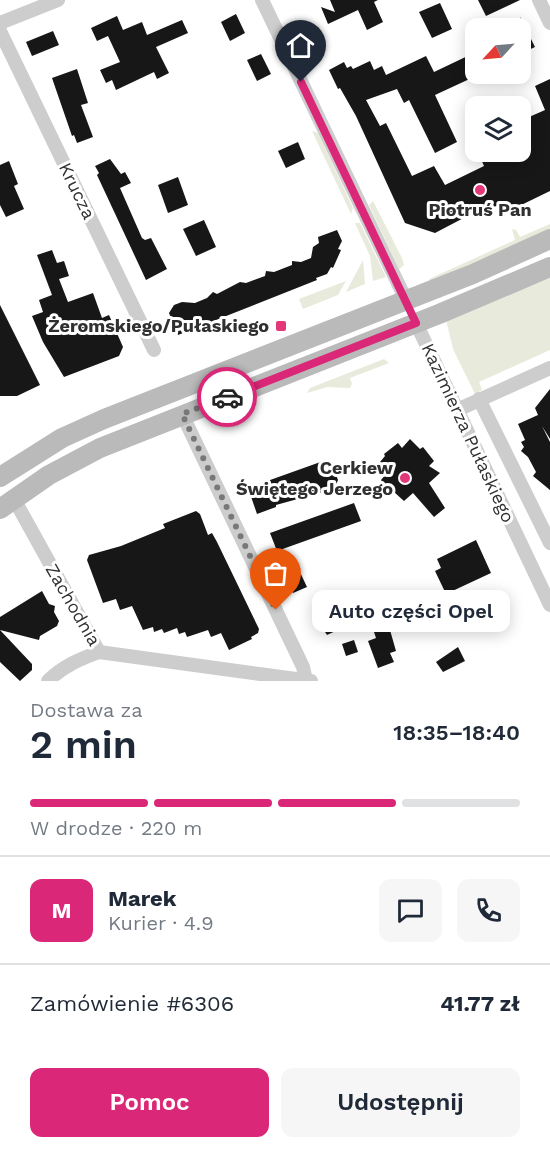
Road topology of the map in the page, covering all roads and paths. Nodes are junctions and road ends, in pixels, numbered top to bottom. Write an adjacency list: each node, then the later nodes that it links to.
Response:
1 (58, 0): 4 (street)
2 (262, 0): 9 (street, Kazimierza Pułaskiego)
3 (539, 0): 5 (street)
4 (0, 23)
5 (550, 23)
6 (0, 31): 11 (street, Krucza)
7 (550, 239): 9 (main road)
8 (550, 267): 10 (main road)
9 (406, 300): 10 (main road, Kazimierza Pułaskiego); 16 (main road)
10 (416, 323): 14 (street, Kazimierza Pułaskiego); 15 (main road)
11 (154, 350)
12 (550, 368): 13 (street)
13 (479, 399): 14 (street); 18 (street)
14 (457, 410): 19 (street, Kazimierza Pułaskiego)
15 (182, 414): 17 (main road); 21 (street)
16 (1, 473): 17 (main road)
17 (5, 504): 20 (street, Zachodnia)
18 (550, 543)
19 (550, 605)
20 (99, 652): 21 (street, Zachodnia); 22 (street)
21 (306, 680): 23 (street, Zachodnia)
22 (48, 681)
23 (311, 681)

